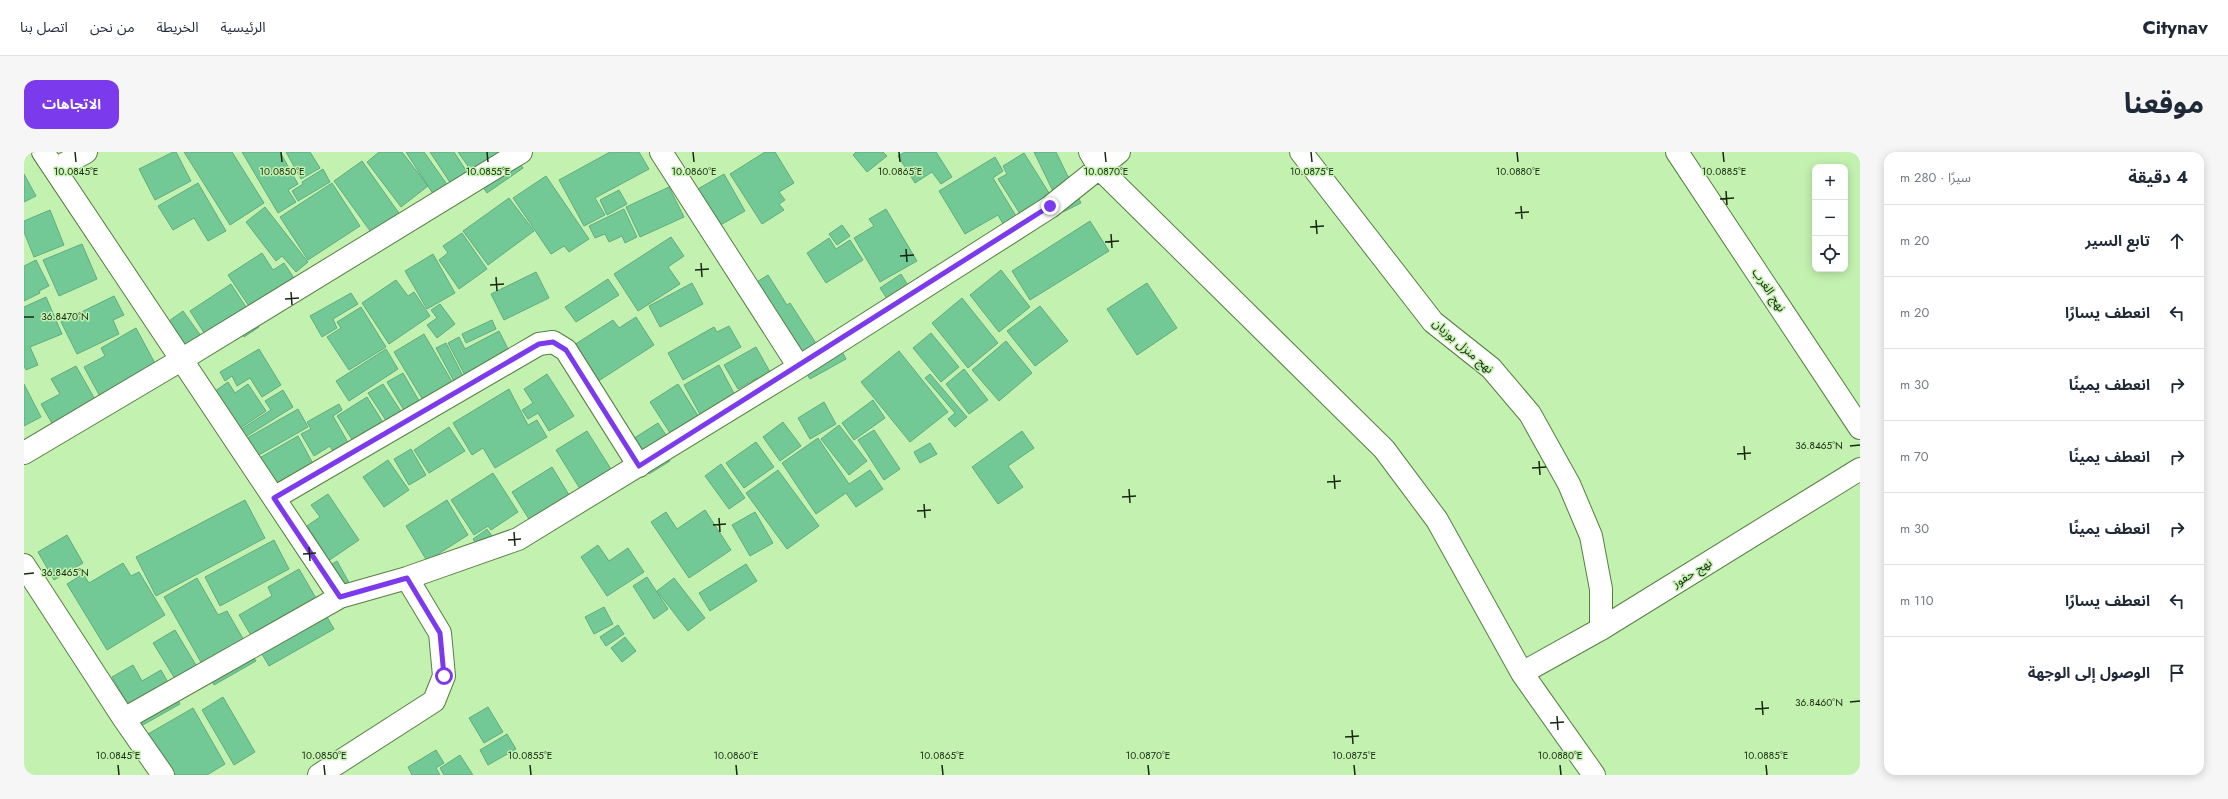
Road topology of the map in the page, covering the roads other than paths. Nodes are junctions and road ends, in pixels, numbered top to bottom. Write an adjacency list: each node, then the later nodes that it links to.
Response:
1 (86, 152): 8 (street)
2 (521, 152): 9 (street)
3 (661, 152): 10 (street)
4 (1119, 152): 7 (street)
5 (1301, 152): 19 (street, نهج منزل بوزيان)
6 (1678, 152): 11 (street, نهج الغرب)
7 (1095, 160): 10 (street); 20 (street)
8 (49, 161): 9 (street)
9 (181, 360): 12 (street); 15 (street)
10 (799, 367): 13 (street)
11 (1860, 428)
12 (24, 453)
13 (639, 466): 15 (street); 17 (street)
14 (1860, 469): 19 (street, نهج حفوز)
15 (274, 498): 18 (street)
16 (24, 566): 21 (street)
17 (407, 578): 18 (street); 23 (street)
18 (340, 597): 21 (street)
19 (1601, 629): 20 (street, نهج حفوز)
20 (1522, 673): 24 (street)
21 (124, 719): 22 (street)
22 (163, 775)
23 (319, 775)
24 (1594, 775)

